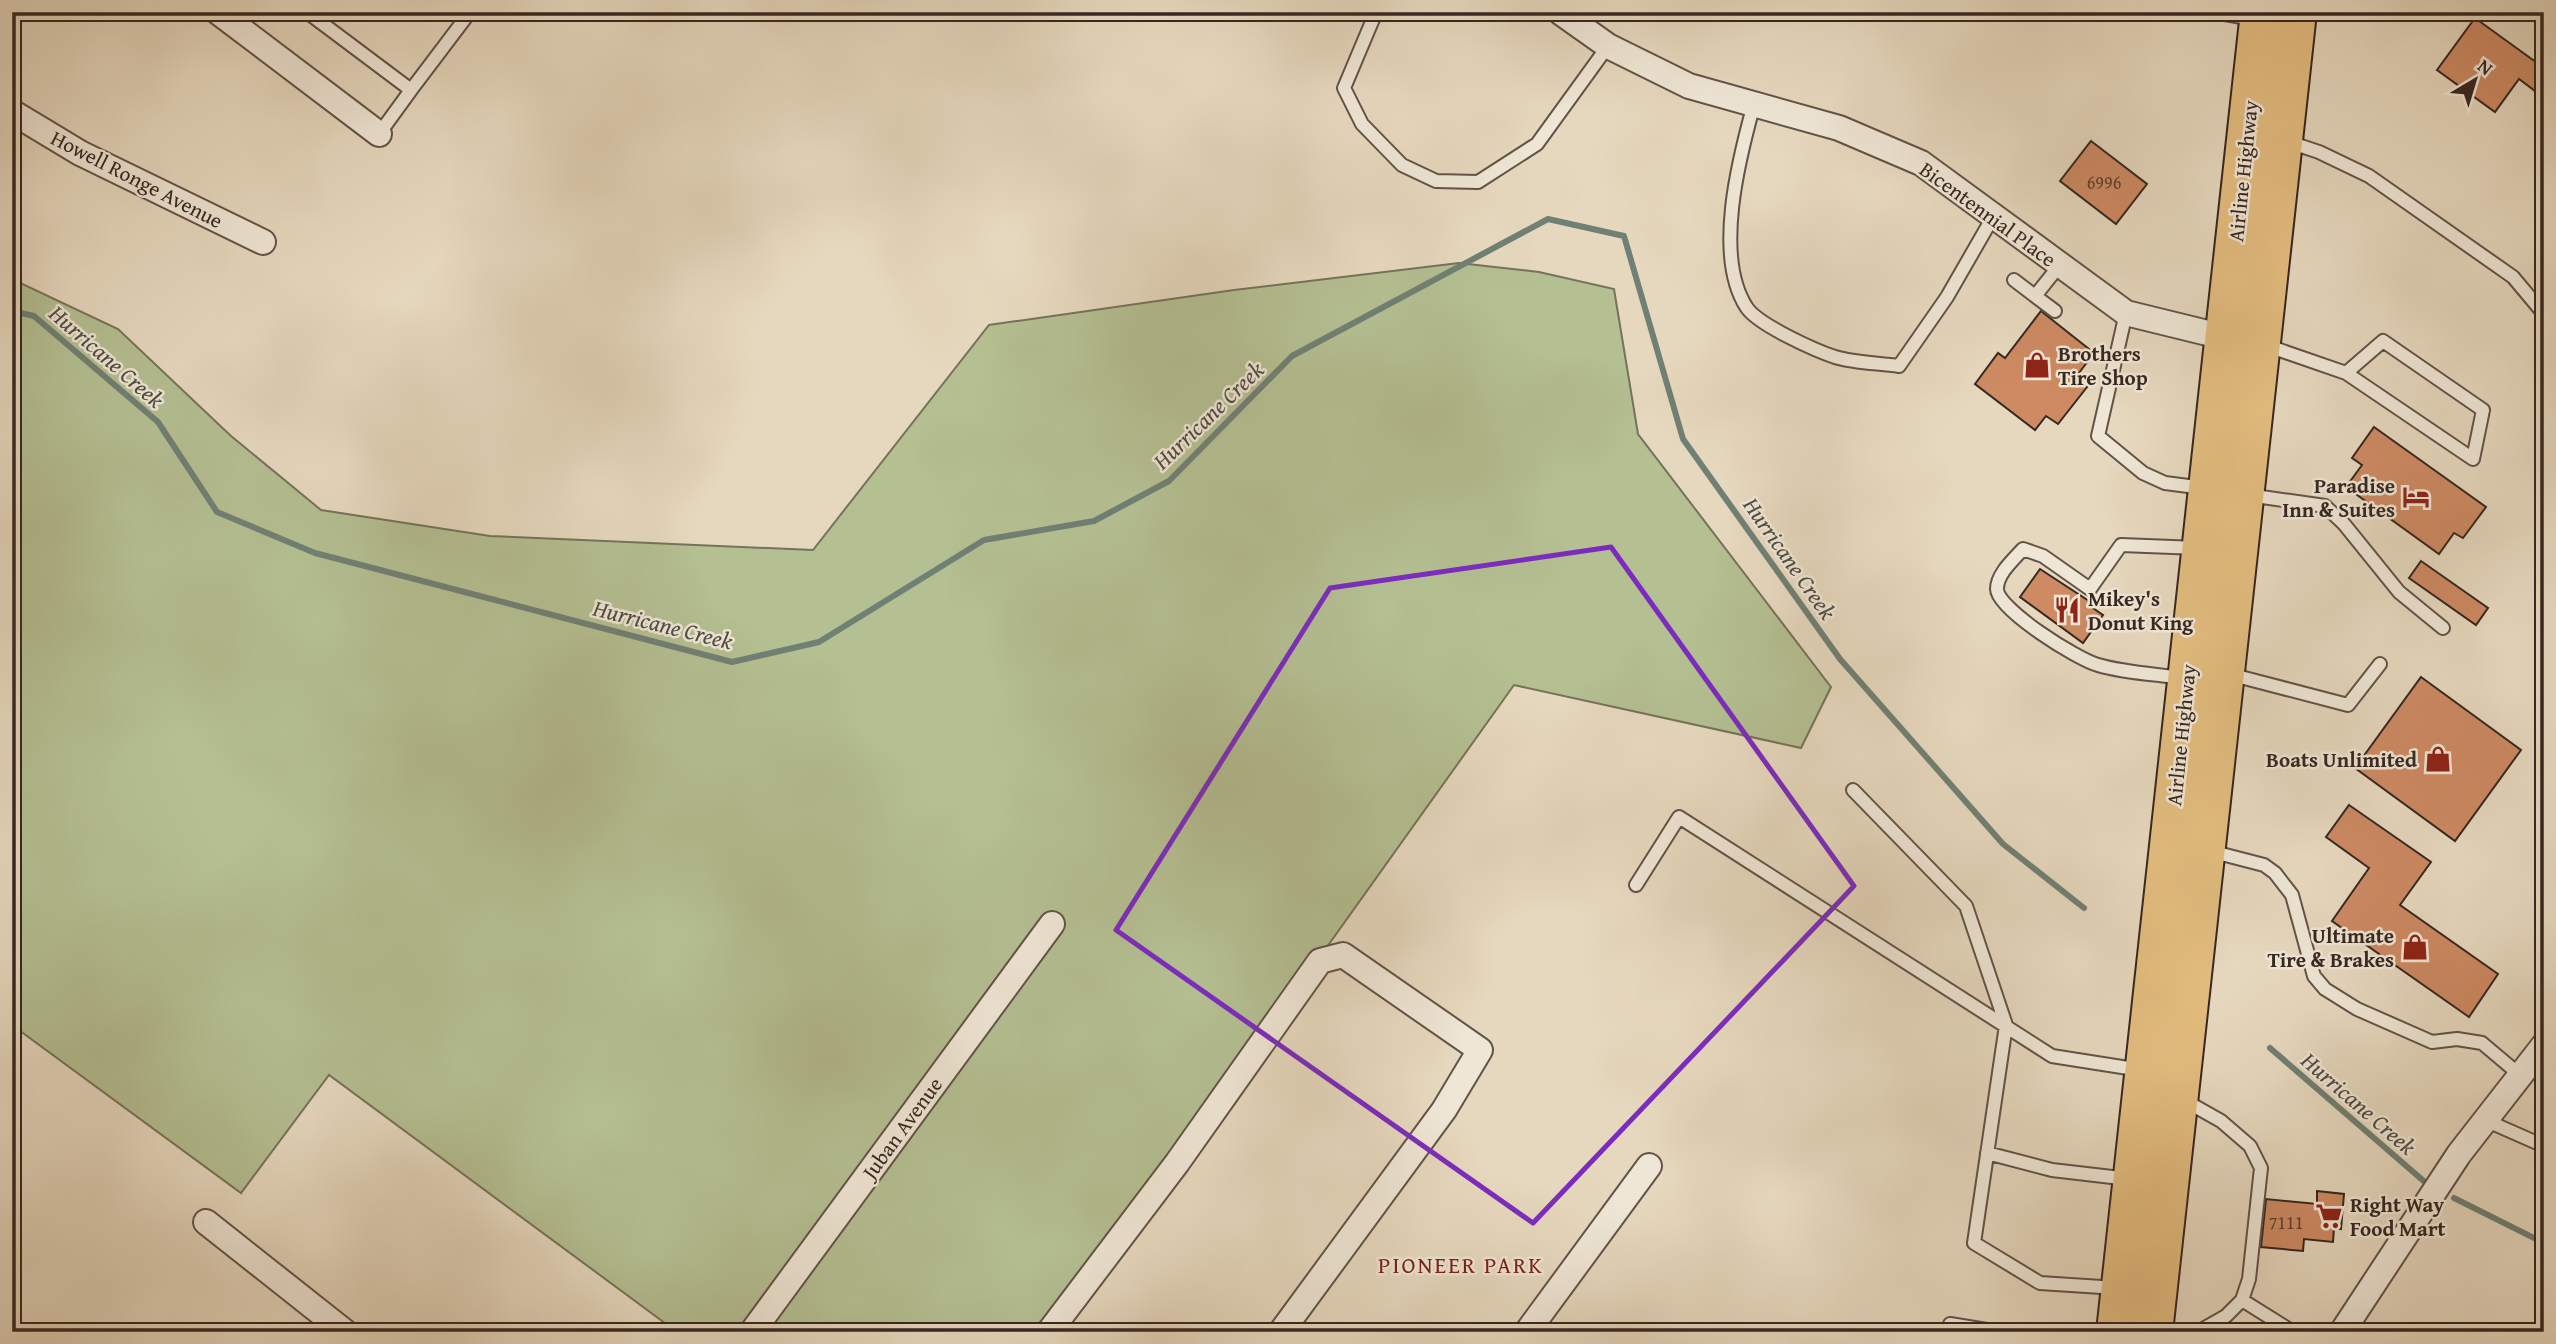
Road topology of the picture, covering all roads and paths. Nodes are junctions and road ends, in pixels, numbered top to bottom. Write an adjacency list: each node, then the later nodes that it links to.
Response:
1 (218, 12): 13 (street)
2 (307, 12): 10 (lane)
3 (470, 12): 10 (lane)
4 (1376, 12): 9 (lane)
5 (1560, 12): 9 (street, Bicentennial Place)
6 (2213, 12): 8 (lane)
7 (2297, 12): 14 (highway, Airline Highway)
8 (2260, 16): 23 (highway, Airline Highway)
9 (1608, 46): 11 (street, Bicentennial Place)
10 (411, 90): 13 (lane)
11 (1754, 104): 15 (street, Bicentennial Place); 15 (lane)
12 (12, 112): 16 (street, Howell Ronge Avenue)
13 (379, 135)
14 (2283, 140): 22 (lane); 23 (highway, Airline Highway)
15 (1993, 217): 17 (street, Bicentennial Place)
16 (263, 242)
17 (2059, 266): 19 (lane); 21 (street, Bicentennial Place)
18 (2014, 280): 19 (lane)
19 (2035, 296): 20 (lane)
20 (2056, 311)
21 (2126, 313): 23 (street, Bicentennial Place); 25 (lane)
22 (2544, 314)
23 (2243, 341): 24 (lane); 25 (highway, Airline Highway)
24 (2346, 373): 24 (lane)
25 (2220, 514): 26 (lane); 28 (highway, Airline Highway); 29 (highway, Airline Highway); 29 (lane)
26 (2443, 628)
27 (2380, 664): 28 (lane)
28 (2225, 673): 31 (highway, Airline Highway)
29 (2187, 678): 37 (highway, Airline Highway)
30 (1853, 790): 34 (lane)
31 (2206, 850): 36 (lane); 37 (highway, Airline Highway)
32 (1636, 885): 34 (lane)
33 (1052, 924): 47 (street, Juban Avenue)
34 (2006, 1025): 37 (lane); 40 (lane)
35 (2544, 1045): 36 (street)
36 (2520, 1075): 38 (street)
37 (2168, 1081): 42 (highway, Airline Highway); 45 (lane); 54 (highway, Airline Highway)
38 (2485, 1120): 39 (lane); 57 (street)
39 (2544, 1146)
40 (1987, 1153): 42 (lane); 44 (lane)
41 (1649, 1166): 50 (street)
42 (2133, 1180): 44 (highway, Airline Highway)
43 (206, 1222): 46 (street)
44 (2120, 1289): 53 (highway, Airline Highway)
45 (2242, 1300): 55 (lane); 56 (lane)
46 (331, 1328)
47 (752, 1332)
48 (1049, 1332): 49 (street)
49 (1281, 1332)
50 (1527, 1332)
51 (1949, 1332): 52 (lane)
52 (1999, 1332)
53 (2116, 1332)
54 (2153, 1332)
55 (2198, 1332)
56 (2293, 1332)
57 (2342, 1332)

